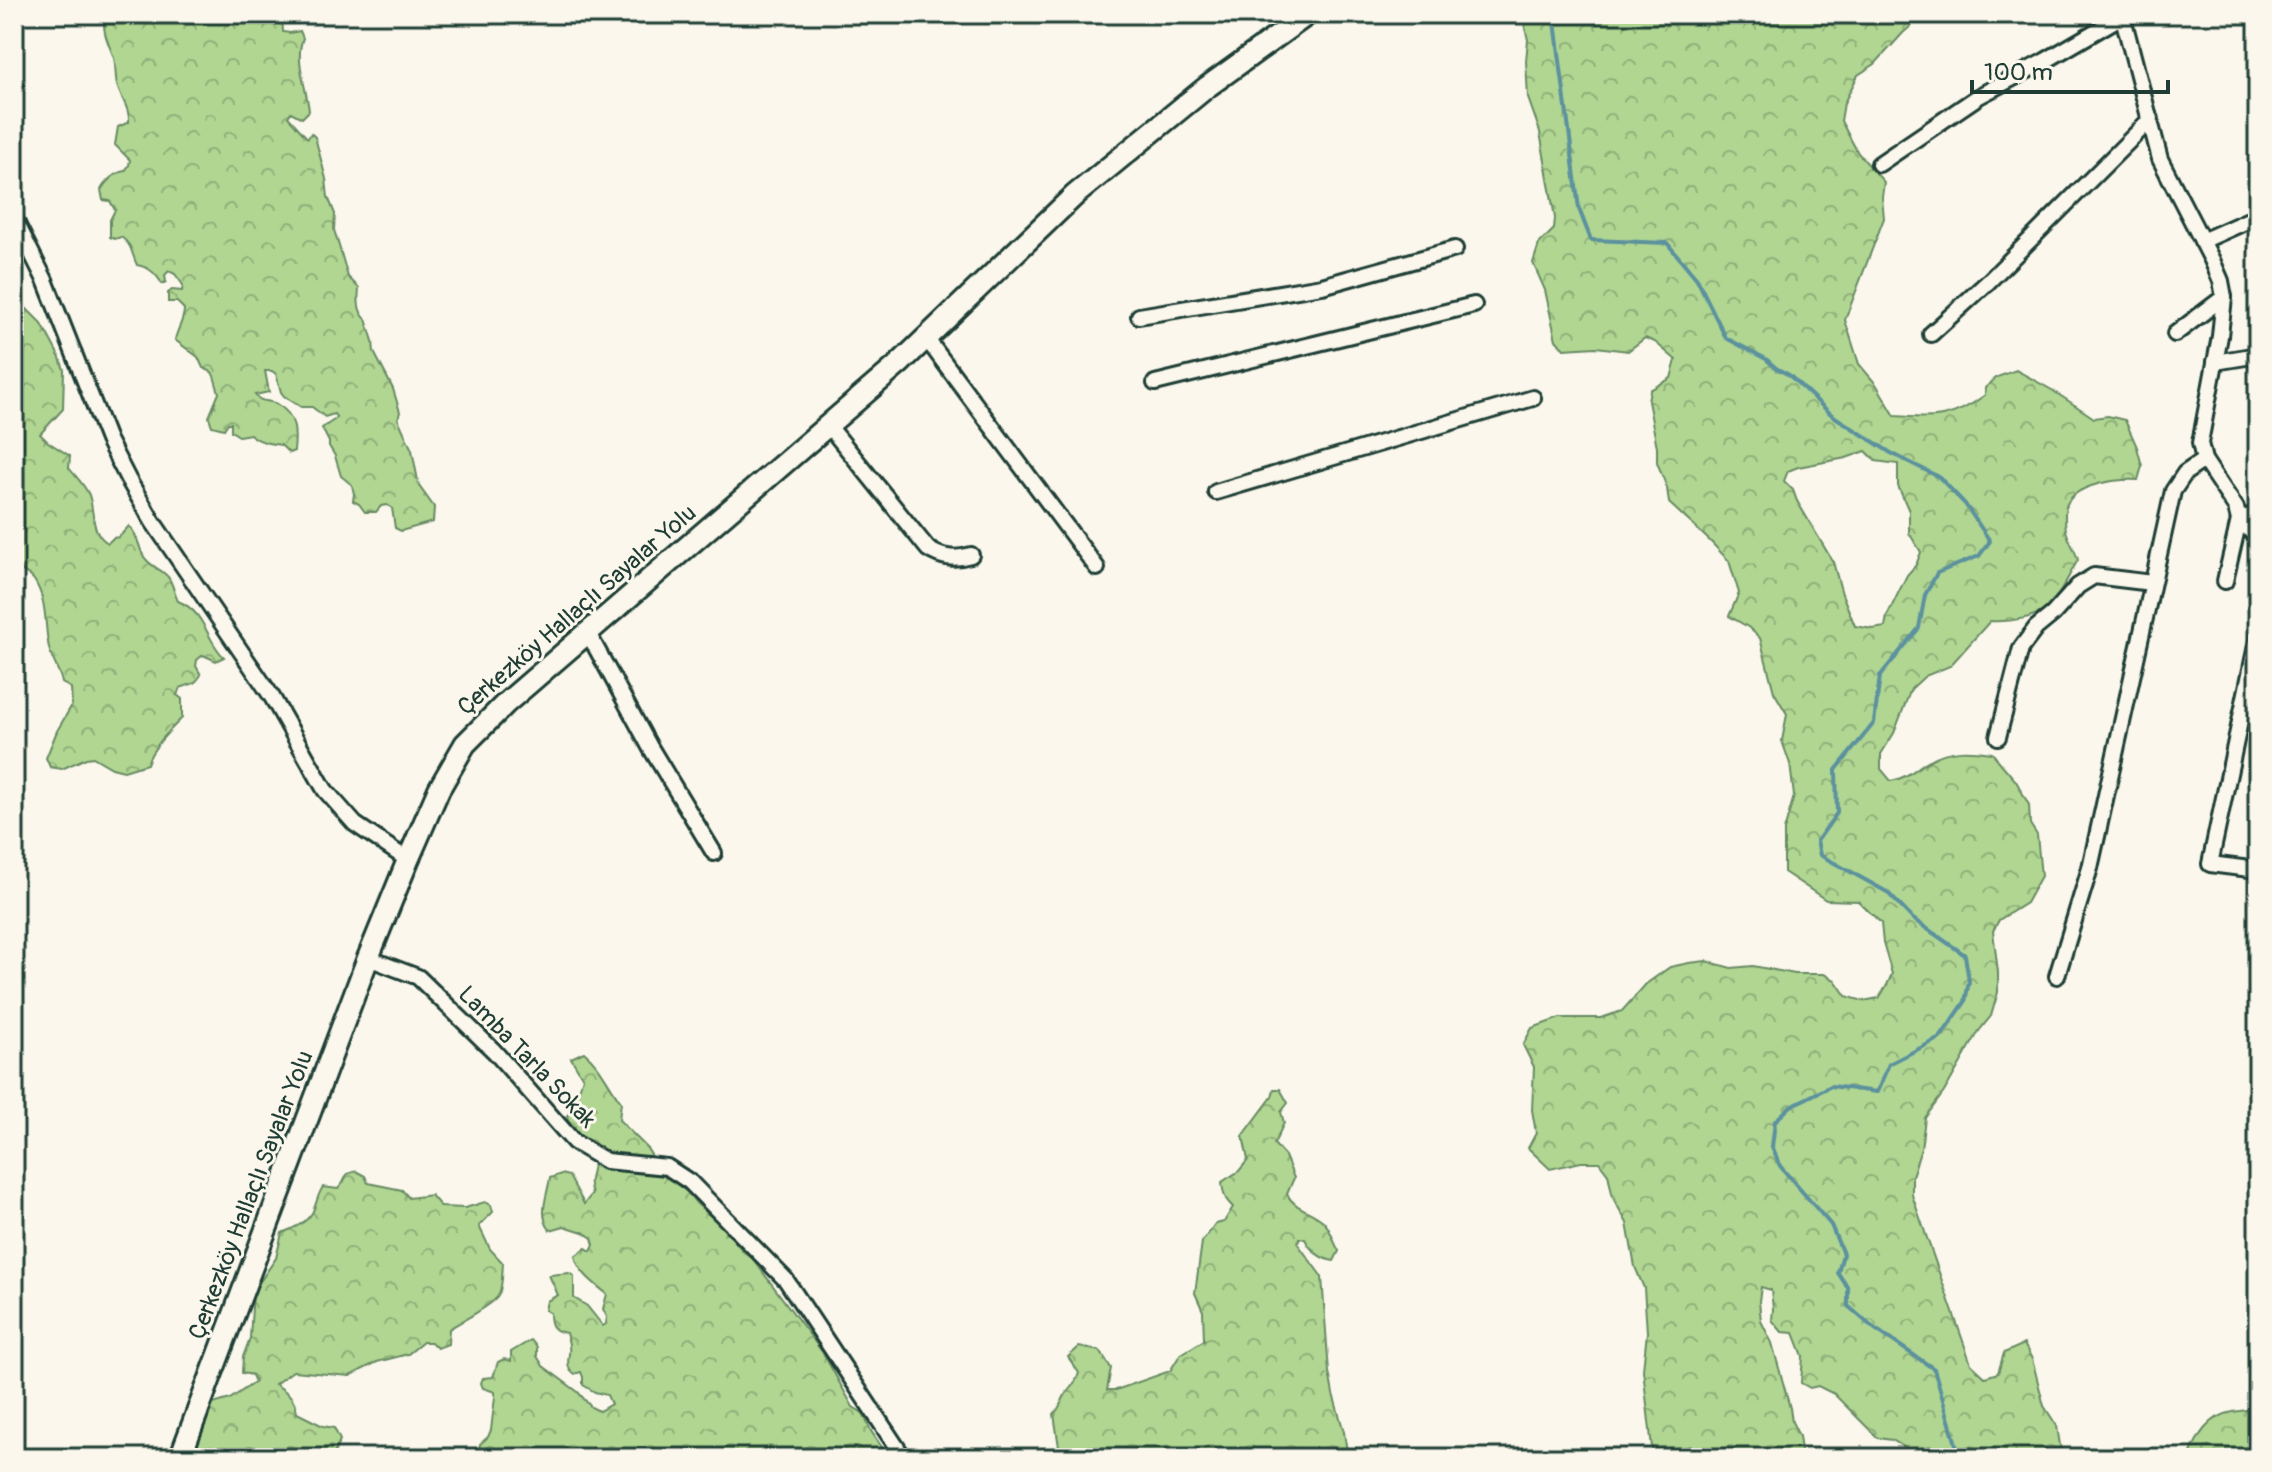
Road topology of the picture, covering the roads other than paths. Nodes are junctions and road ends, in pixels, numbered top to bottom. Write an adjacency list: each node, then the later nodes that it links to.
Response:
1 (1308, 14): 14 (main road, Çerkezköy Hallaçlı Sayalar Yolu)
2 (2122, 15): 3 (street); 4 (street)
3 (2151, 119): 7 (street); 12 (street)
4 (1879, 164)
5 (2258, 216): 7 (street)
6 (14, 218): 33 (street)
7 (2202, 241): 9 (street)
8 (1455, 249): 11 (street)
9 (2224, 297): 13 (street); 16 (street)
10 (1474, 305): 17 (street)
11 (1139, 316)
12 (1931, 334)
13 (2175, 334)
14 (926, 338): 19 (main road, Çerkezköy Hallaçlı Sayalar Yolu); 26 (street)
15 (2258, 355): 16 (street)
16 (2215, 362): 20 (street)
17 (1155, 383)
18 (1533, 398): 21 (street)
19 (828, 425): 25 (street); 29 (main road, Çerkezköy Hallaçlı Sayalar Yolu)
20 (2204, 460): 23 (street); 28 (street)
21 (1216, 492)
22 (2258, 513): 23 (street)
23 (2239, 520): 24 (street); 27 (street)
24 (2258, 538)
25 (971, 555)
26 (1097, 568)
27 (2225, 581)
28 (2152, 583): 31 (street); 36 (street)
29 (588, 633): 32 (street); 33 (main road, Çerkezköy Hallaçlı Sayalar Yolu)
30 (2258, 636): 34 (street)
31 (1998, 737)
32 (714, 853)
33 (408, 860): 35 (main road, Çerkezköy Hallaçlı Sayalar Yolu)
34 (2258, 870)
35 (368, 958): 37 (main road, Çerkezköy Hallaçlı Sayalar Yolu); 38 (street, Lamba Tarla Sokak)
36 (2057, 976)
37 (180, 1458)
38 (904, 1458)

